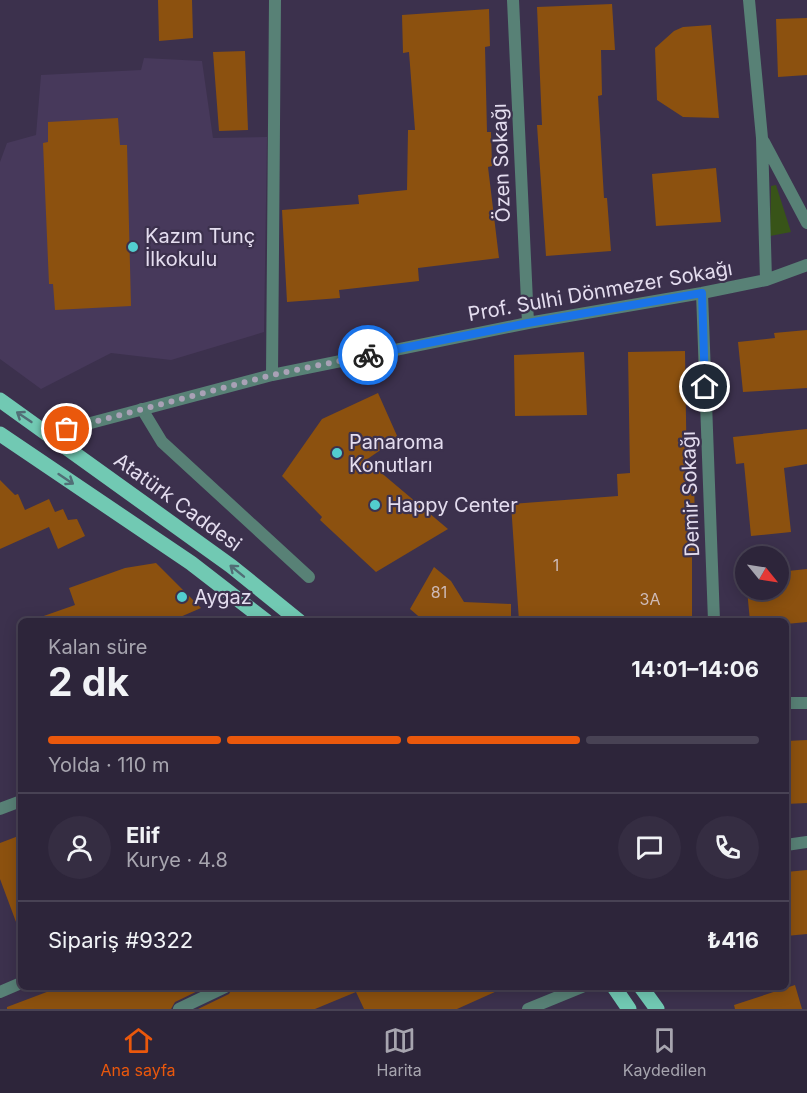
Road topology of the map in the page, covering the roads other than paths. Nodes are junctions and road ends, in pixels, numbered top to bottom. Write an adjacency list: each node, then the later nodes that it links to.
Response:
1 (275, 0): 10 (street)
2 (513, 0): 9 (street, Özen Sokağı)
3 (749, 0): 4 (street)
4 (762, 138): 5 (street); 7 (street)
5 (807, 223)
6 (807, 265): 7 (street, Prof. Sulhi Dönmezer Sokağı)
7 (766, 280): 8 (street, Prof. Sulhi Dönmezer Sokağı)
8 (702, 293): 9 (street, Prof. Sulhi Dönmezer Sokağı); 18 (street, Demir Sokağı)
9 (528, 323): 10 (street, Prof. Sulhi Dönmezer Sokağı)
10 (272, 375): 12 (street, Prof. Sulhi Dönmezer Sokağı)
11 (0, 400): 14 (main road, Atatürk Caddesi, one-way to 11)
12 (142, 409): 14 (street, Prof. Sulhi Dönmezer Sokağı); 15 (street)
13 (0, 434): 16 (main road, one-way to 16)
14 (49, 434): 17 (main road, Atatürk Caddesi, one-way to 14)
15 (309, 577)
16 (262, 618)
17 (295, 618)
18 (714, 618)
19 (789, 703): 20 (street)
20 (807, 704)
21 (18, 802): 22 (street)
22 (0, 809)
23 (807, 842): 24 (street)
24 (789, 844)
25 (18, 984): 30 (street)
26 (219, 990): 31 (street)
27 (575, 990): 32 (street)
28 (616, 990): 33 (main road)
29 (643, 990): 34 (main road)
30 (0, 992)
31 (179, 1009)
32 (528, 1009)
33 (628, 1009)
34 (657, 1009)

